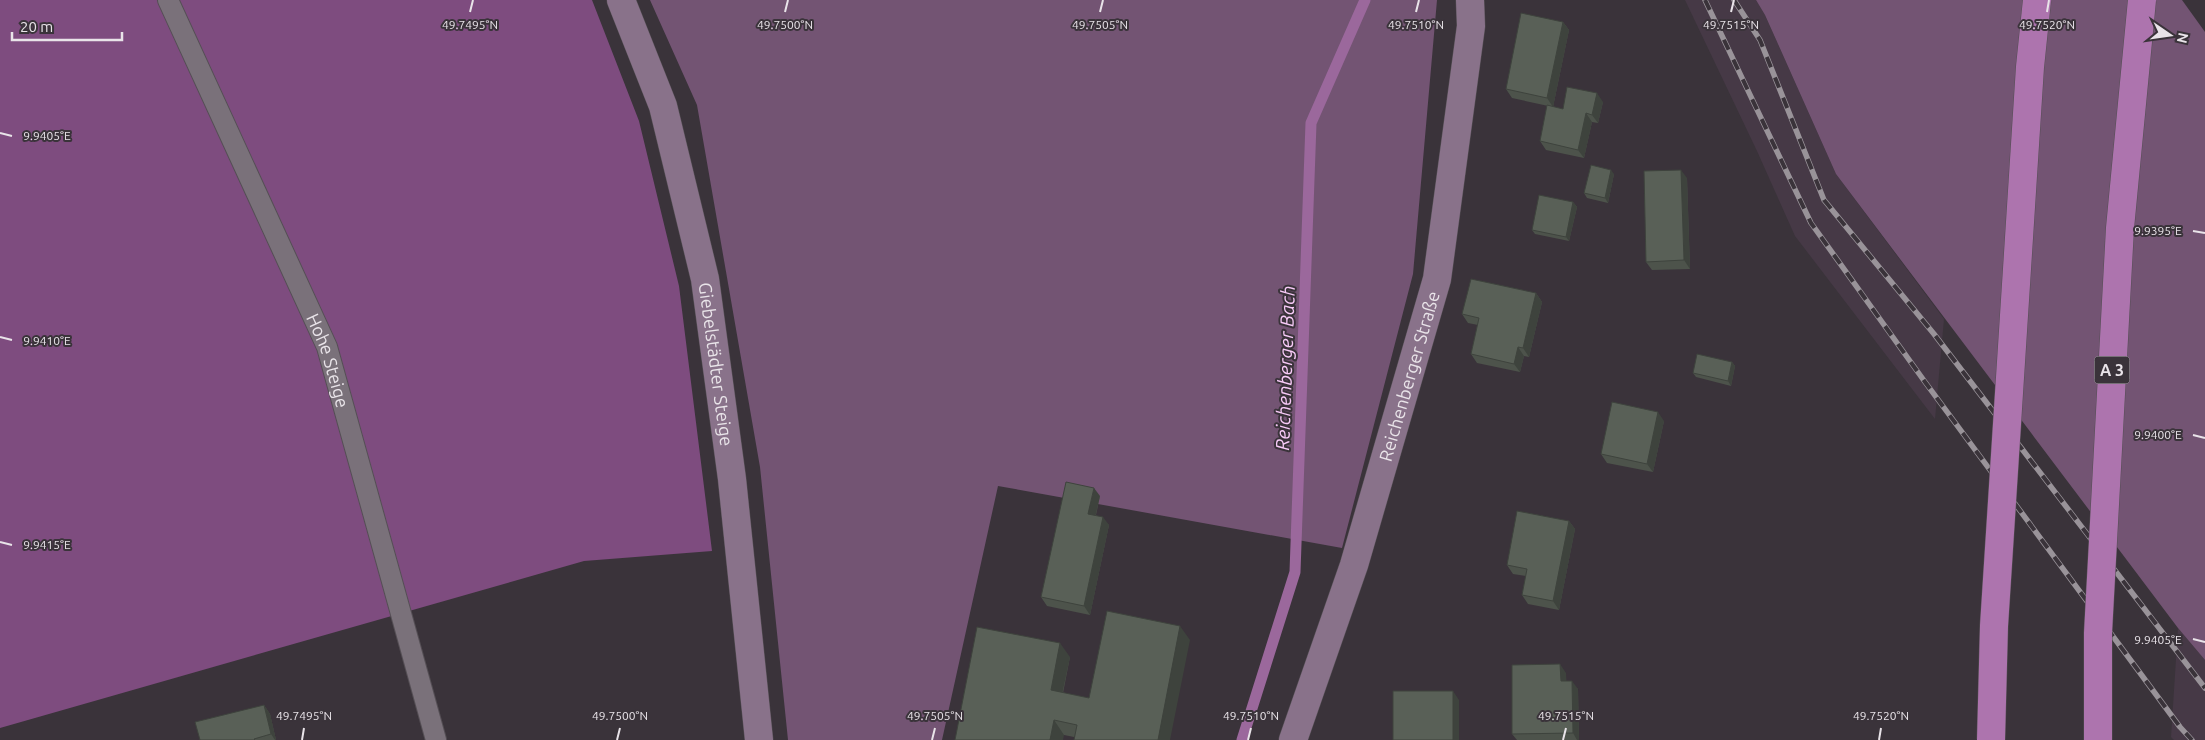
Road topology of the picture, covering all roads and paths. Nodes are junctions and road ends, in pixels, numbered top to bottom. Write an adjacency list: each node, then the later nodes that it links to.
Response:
1 (168, 0): 6 (lane, Hohe Steige)
2 (620, 0): 7 (main road, Giebelstädter Steige)
3 (1470, 0): 8 (main road, Reichenberger Straße)
4 (2037, 0): 9 (highway, bridge)
5 (2142, 0): 10 (highway, A 3, bridge)
6 (436, 740)
7 (759, 740)
8 (1293, 740)
9 (1991, 740)
10 (2098, 740)

